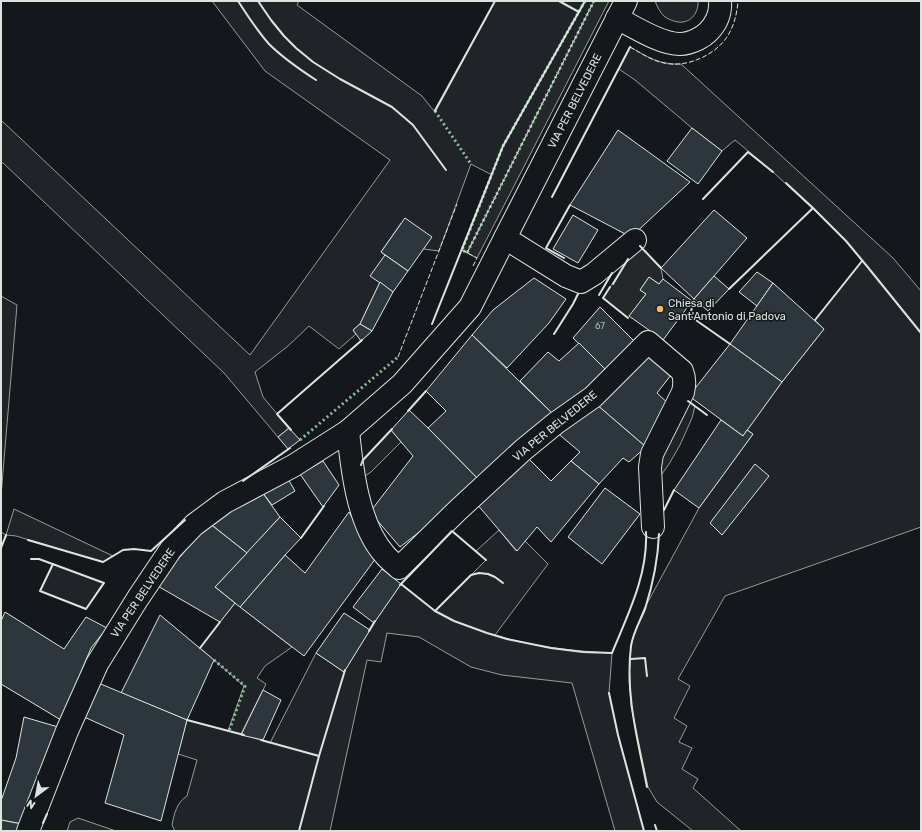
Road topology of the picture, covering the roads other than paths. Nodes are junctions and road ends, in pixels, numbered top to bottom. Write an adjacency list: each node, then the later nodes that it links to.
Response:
1 (720, 1): 2 (street, VIA PER BELVEDERE)
2 (622, 10): 3 (street, VIA PER BELVEDERE)
3 (505, 238): 4 (street); 5 (street, VIA PER BELVEDERE)
4 (635, 240)
5 (348, 431): 6 (street, VIA PER BELVEDERE); 7 (street, VIA PER BELVEDERE)
6 (653, 527)
7 (28, 831)

